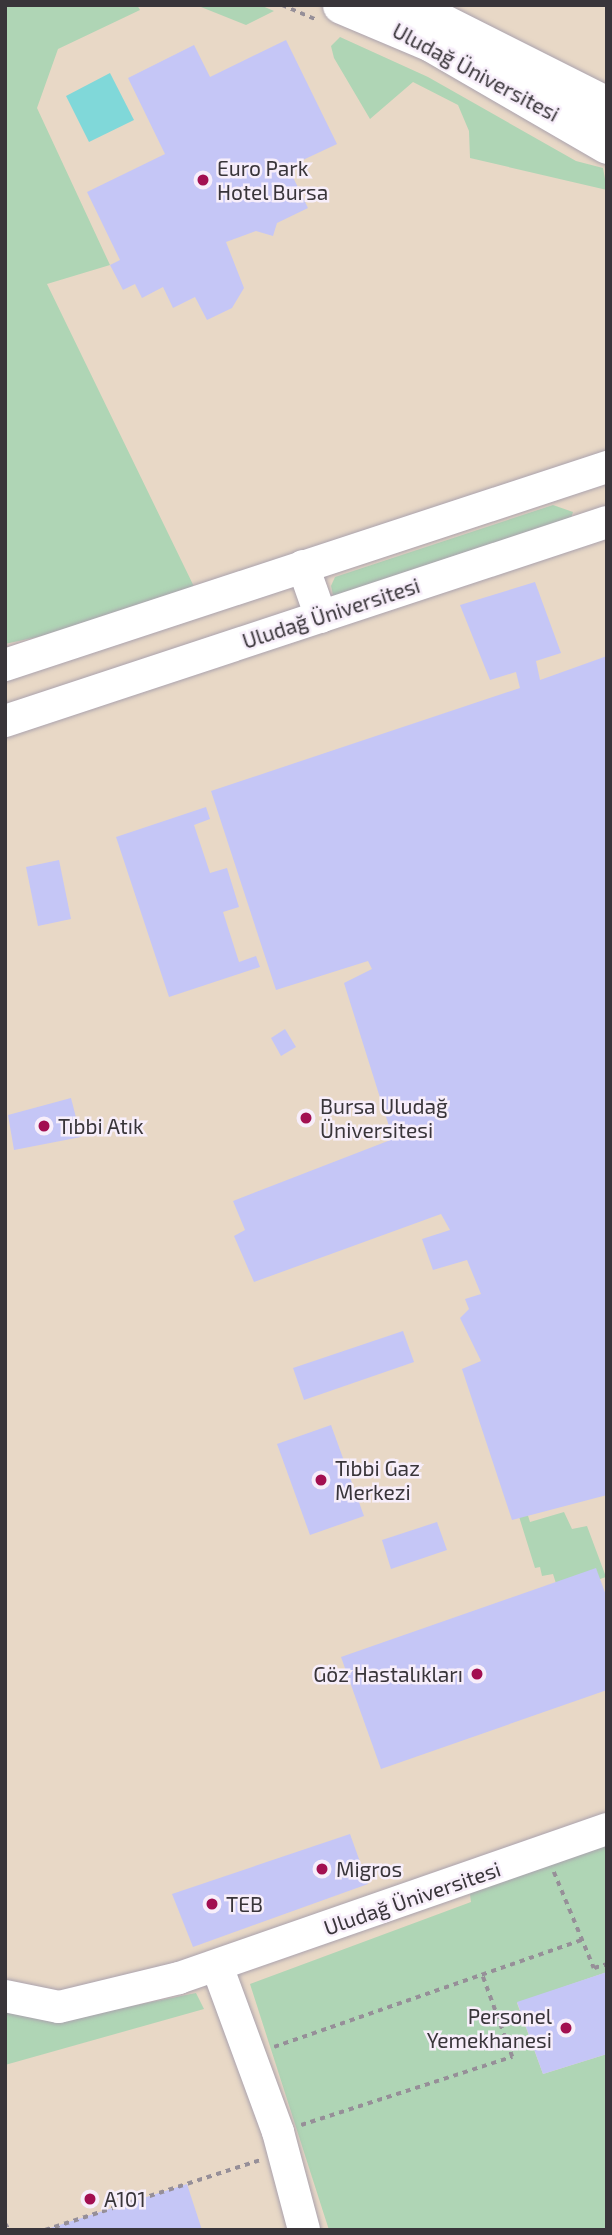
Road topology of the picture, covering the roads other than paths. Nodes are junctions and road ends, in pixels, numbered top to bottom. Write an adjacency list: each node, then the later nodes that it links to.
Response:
1 (341, 5): 4 (main road, Uludağ Üniversitesi)
2 (408, 5): 3 (main road, Uludağ Üniversitesi)
3 (607, 105)
4 (607, 145)
5 (607, 467): 6 (street)
6 (571, 478): 7 (street); 8 (street)
7 (598, 526): 9 (street, Uludağ Üniversitesi)
8 (303, 566): 9 (street); 10 (street)
9 (321, 617): 12 (street, Uludağ Üniversitesi)
10 (85, 639): 11 (street); 12 (street)
11 (5, 665)
12 (107, 688): 13 (street, Uludağ Üniversitesi)
13 (5, 721)
14 (607, 1829): 15 (street, Uludağ Üniversitesi)
15 (217, 1966): 16 (street, Uludağ Üniversitesi); 17 (street)
16 (5, 1996)
17 (304, 2230)

